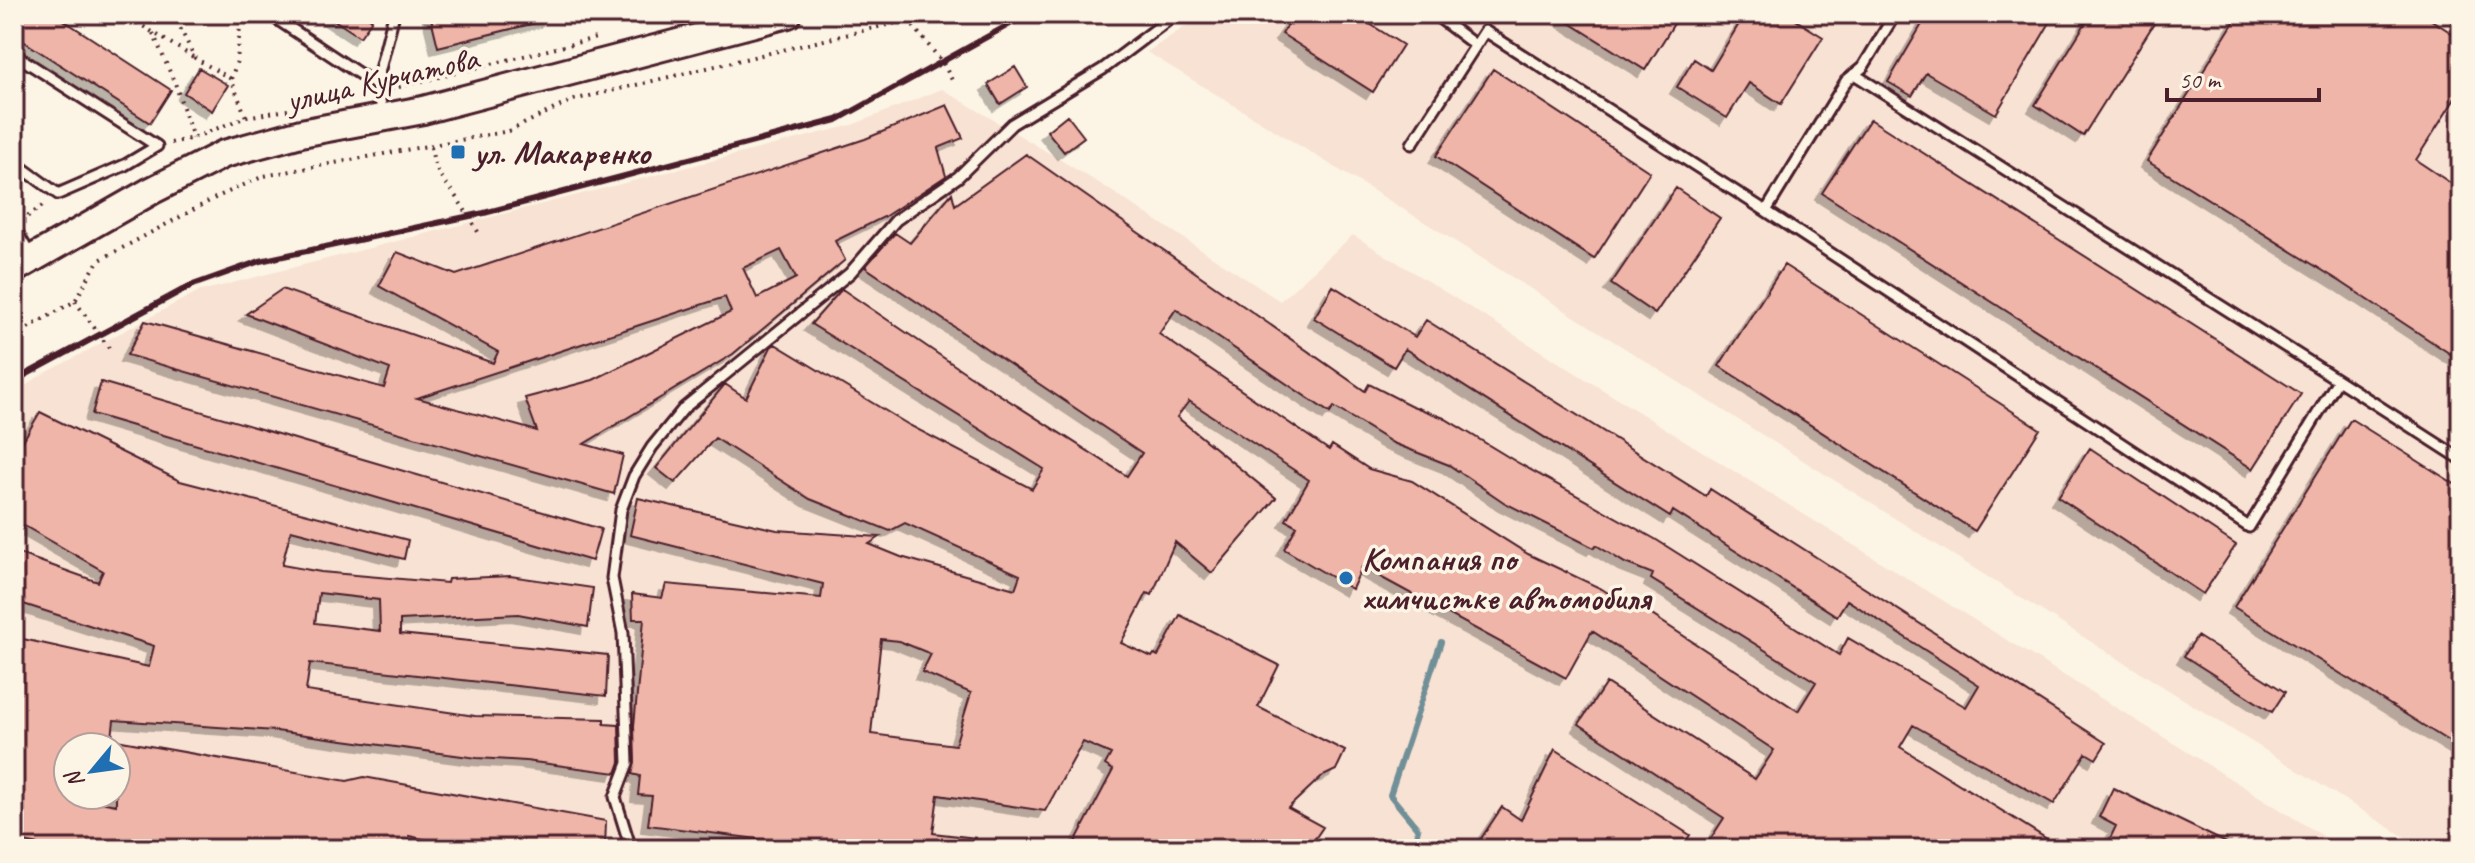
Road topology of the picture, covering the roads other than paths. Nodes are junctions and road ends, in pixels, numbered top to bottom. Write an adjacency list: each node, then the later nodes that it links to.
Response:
1 (269, 14): 12 (lane)
2 (394, 14): 12 (lane)
3 (788, 14): 13 (main road, улица Курчатова)
4 (1176, 14): 21 (lane)
5 (1434, 14): 9 (lane)
6 (1895, 14): 11 (lane)
7 (2452, 14): 8 (lane)
8 (2461, 20)
9 (1475, 45): 14 (lane); 16 (lane)
10 (14, 54): 15 (lane)
11 (1854, 74): 16 (lane); 19 (lane)
12 (376, 85): 13 (lane)
13 (384, 117): 18 (main road, улица Курчатова)
14 (1412, 144)
15 (14, 162)
16 (1766, 211): 19 (lane)
17 (14, 236): 18 (street)
18 (22, 266)
19 (2338, 380): 20 (lane)
20 (2461, 459)
21 (631, 849)

